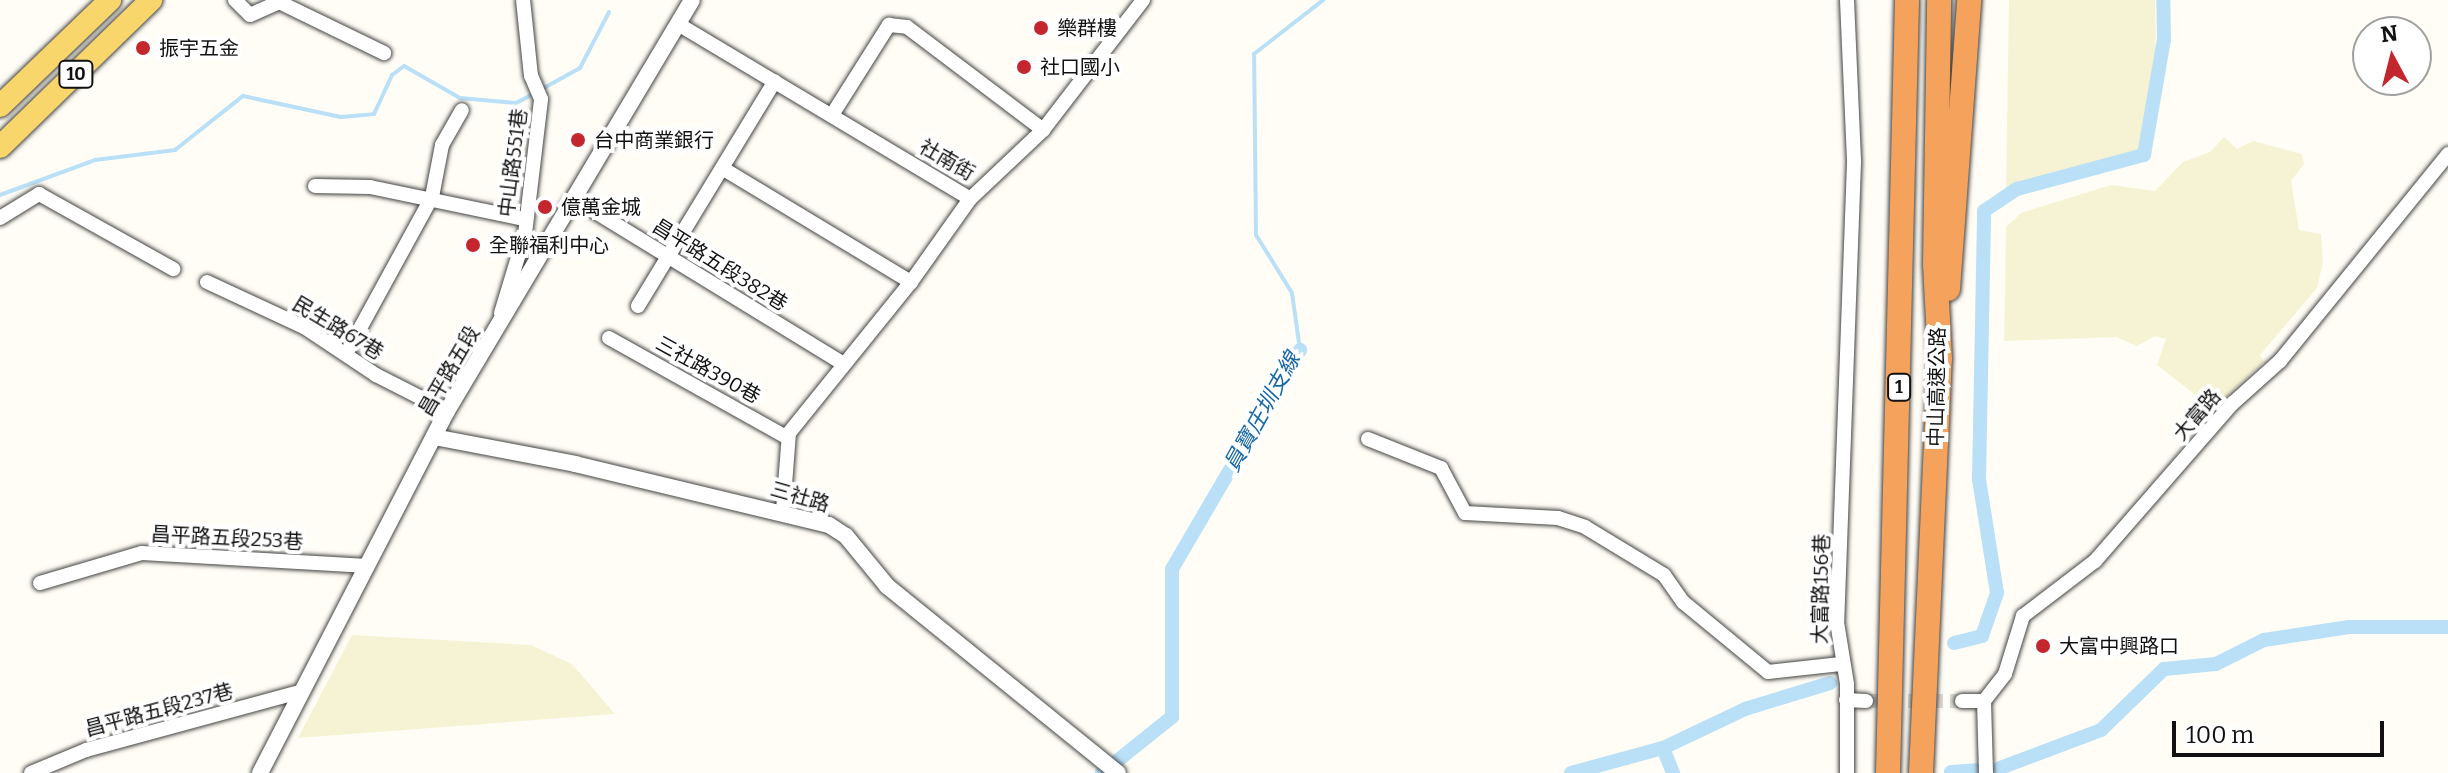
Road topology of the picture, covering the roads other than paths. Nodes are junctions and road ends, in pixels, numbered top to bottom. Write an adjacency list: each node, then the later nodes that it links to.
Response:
1 (110, 0): 14 (main road, 10)
2 (151, 0): 18 (main road, 10)
3 (235, 0): 12 (street)
4 (523, 0): 26 (street, 中山路551巷)
5 (692, 0): 11 (street, 昌平路五段)
6 (1143, 0): 17 (street, 社南街)
7 (1847, 0): 44 (street, 大富路156巷)
8 (1907, 0): 54 (highway, 中山高速公路 / 1)
9 (1939, 0): 35 (highway, 中山高速公路 / 1)
10 (1969, 0): 35 (highway)
11 (678, 24): 13 (street, 社南街); 24 (street, 昌平路五段)
12 (384, 53)
13 (775, 81): 16 (street, 社南街); 20 (street)
14 (0, 106)
15 (462, 110): 22 (street)
16 (832, 115): 17 (street); 23 (street, 社南街)
17 (1043, 130): 23 (street, 社南街)
18 (0, 147)
19 (2448, 154): 49 (street, 大富路)
20 (722, 168): 27 (street); 30 (street)
21 (315, 186): 22 (street)
22 (432, 197): 26 (street); 34 (street)
23 (970, 199): 30 (street)
24 (576, 200): 27 (street, 昌平路五段382巷); 32 (street, 昌平路五段)
25 (0, 218): 28 (street)
26 (525, 219): 32 (street, 中山路551巷)
27 (669, 256): 31 (street); 36 (street, 昌平路五段382巷)
28 (173, 269)
29 (207, 282): 34 (street, 民生路67巷)
30 (911, 282): 36 (street)
31 (638, 306)
32 (496, 329): 37 (street, 昌平路五段)
33 (609, 338): 39 (street, 三社路390巷)
34 (346, 354): 37 (street, 民生路67巷)
35 (1940, 359): 55 (highway, 中山高速公路 / 1)
36 (844, 364): 39 (street)
37 (447, 411): 38 (street, 昌平路五段)
38 (434, 437): 41 (street, 三社路); 42 (street, 昌平路五段)
39 (788, 438): 41 (street)
40 (1368, 439): 44 (street, 大富路156巷)
41 (783, 511): 52 (street, 三社路)
42 (368, 566): 43 (street, 昌平路五段253巷); 45 (street, 昌平路五段)
43 (40, 583)
44 (1841, 664): 46 (street)
45 (300, 692): 50 (street, 昌平路五段237巷); 51 (street, 昌平路五段)
46 (1846, 700): 47 (street); 53 (street)
47 (1866, 701)
48 (1962, 701): 49 (street)
49 (1984, 701): 56 (street)
50 (31, 773)
51 (260, 773)
52 (1118, 773)
53 (1847, 773)
54 (1888, 773)
55 (1921, 773)
56 (1986, 773)

